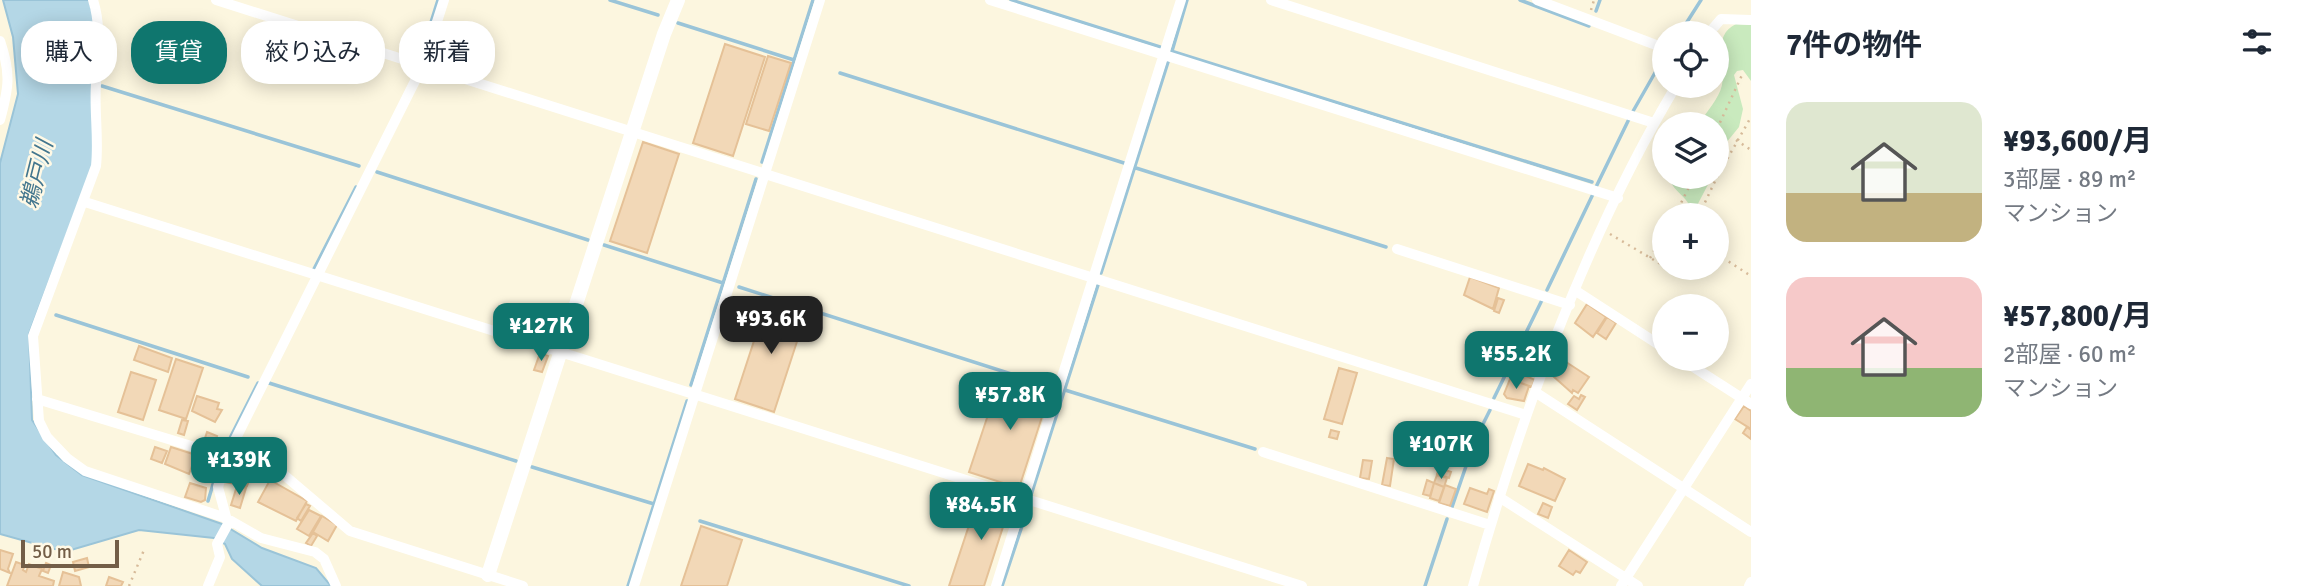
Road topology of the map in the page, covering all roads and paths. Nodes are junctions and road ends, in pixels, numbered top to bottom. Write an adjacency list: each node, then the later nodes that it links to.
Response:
1 (93, 0): 31 (street)
2 (216, 0): 16 (street)
3 (444, 0): 11 (street)
4 (678, 0): 25 (street)
5 (820, 0): 29 (street)
6 (990, 0): 15 (street)
7 (1181, 0): 15 (street)
8 (1271, 0): 23 (street)
9 (1537, 0): 14 (street)
10 (1751, 20): 12 (street)
11 (438, 21)
12 (1719, 21)
13 (0, 41): 22 (street)
14 (1652, 43)
15 (1164, 55): 30 (street); 38 (street)
16 (399, 57)
17 (1742, 75): 20 (path)
18 (414, 84): 37 (street)
19 (484, 84): 25 (street)
20 (1725, 112)
21 (1751, 117): 26 (path)
22 (0, 120)
23 (1652, 122)
24 (1652, 127): 30 (street)
25 (632, 131): 29 (street); 43 (street)
26 (1736, 140): 27 (path); 28 (path)
27 (1751, 150)
28 (1729, 154)
29 (765, 173): 38 (street); 47 (street)
30 (1618, 198): 32 (street)
31 (85, 202): 37 (street); 48 (street)
32 (1604, 229): 35 (path); 40 (street)
33 (1397, 250): 41 (street)
34 (1652, 255): 35 (path)
35 (1650, 258)
36 (1729, 262): 39 (path)
37 (318, 276): 43 (street); 52 (street)
38 (1094, 276): 50 (street); 55 (street)
39 (1751, 276)
40 (1576, 291): 41 (street); 42 (street)
41 (1570, 305): 46 (street)
42 (1652, 340)
43 (561, 353): 47 (street); 60 (street)
44 (1700, 371): 49 (street)
45 (1751, 384): 49 (street)
46 (1535, 392): 50 (street); 53 (street)
47 (695, 396): 55 (street); 66 (street)
48 (37, 399): 52 (street); 56 (street)
49 (1746, 401): 53 (street)
50 (1526, 415): 54 (street)
51 (1263, 452): 57 (street)
52 (227, 456): 56 (street); 60 (street)
53 (1683, 488): 58 (street); 61 (street)
54 (1499, 497): 57 (street); 61 (street)
55 (1024, 499): 67 (street); 68 (street)
56 (227, 521): 63 (street); 64 (street)
57 (1490, 525): 69 (street)
58 (1751, 532)
59 (144, 550): 62 (path)
60 (488, 575): 65 (street)
61 (1624, 582): 70 (street)
62 (129, 586)
63 (208, 586)
64 (336, 586)
65 (523, 586)
66 (634, 586)
67 (996, 586)
68 (1302, 586)
69 (1473, 586)
70 (1638, 586)

